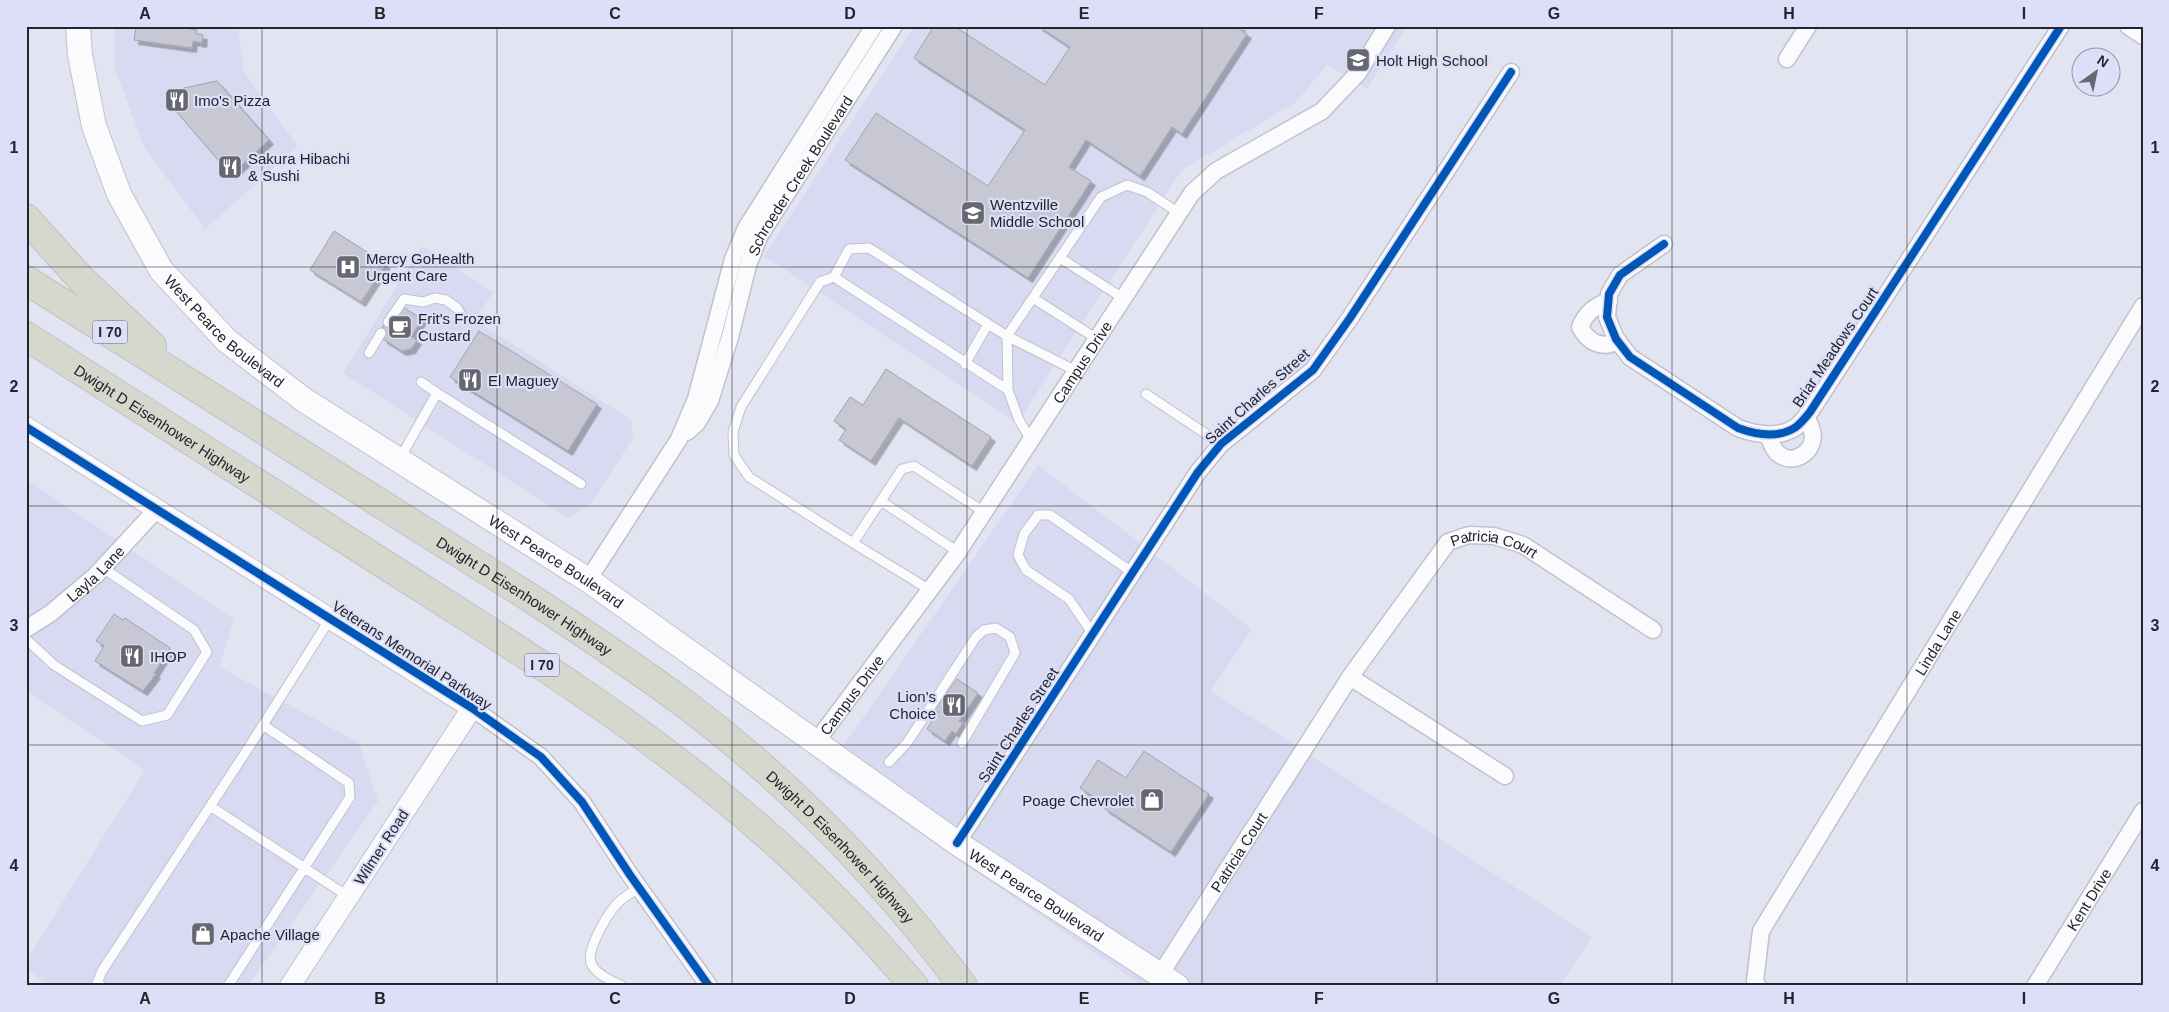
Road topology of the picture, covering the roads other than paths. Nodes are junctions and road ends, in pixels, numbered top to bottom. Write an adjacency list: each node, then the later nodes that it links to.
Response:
1 (78, 26): 41 (main road, West Pearce Boulevard)
2 (874, 26): 23 (street, Schroeder Creek Boulevard)
3 (894, 26): 23 (street, Schroeder Creek Boulevard)
4 (1387, 26): 9 (street, Campus Drive)
5 (1808, 26): 7 (street)
6 (2062, 26): 36 (street, Briar Meadows Court)
7 (1787, 59)
8 (1512, 72): 40 (street, Saint Charles Street)
9 (1179, 213): 12 (lane); 16 (street, Campus Drive)
10 (26, 218): 32 (highway)
11 (1664, 244): 17 (street, Briar Meadows Court)
12 (1060, 258): 15 (lane); 16 (lane)
13 (834, 277): 21 (lane); 29 (lane); 46 (lane)
14 (26, 280): 32 (highway, Dwight D Eisenhower Highway / I 70)
15 (1033, 298): 25 (lane); 26 (lane)
16 (1123, 298): 26 (street, Campus Drive)
17 (1609, 301): 27 (street, Briar Meadows Court); 27 (street)
18 (2143, 306): 78 (street, Linda Lane)
19 (462, 317): 20 (lane)
20 (388, 322)
21 (988, 324): 25 (lane); 29 (lane)
22 (381, 333): 28 (lane)
23 (722, 334): 50 (street, Schroeder Creek Boulevard)
24 (26, 336): 76 (highway, Dwight D Eisenhower Highway / I 70)
25 (1007, 336): 30 (lane); 33 (lane)
26 (1097, 339): 30 (street, Campus Drive)
27 (1618, 341): 38 (street, Briar Meadows Court)
28 (369, 352)
29 (965, 364): 33 (lane)
30 (1076, 371): 39 (street, Campus Drive)
31 (421, 382): 34 (lane)
32 (193, 385): 77 (highway, Dwight D Eisenhower Highway / I 70)
33 (1008, 390): 39 (lane)
34 (437, 393): 41 (lane); 42 (lane)
35 (1146, 394): 40 (lane)
36 (1806, 416): 38 (street, Briar Meadows Court); 38 (street, Briar Meadows Court)
37 (26, 427): 44 (street, Veterans Memorial Parkway)
38 (1768, 435)
39 (1031, 440): 45 (street, Campus Drive)
40 (1221, 444): 49 (street, Saint Charles Street)
41 (399, 460): 50 (main road, West Pearce Boulevard)
42 (581, 484)
43 (882, 501): 45 (lane); 46 (lane); 47 (lane)
44 (157, 509): 48 (street, Layla Lane); 52 (street, Veterans Memorial Parkway)
45 (984, 512): 47 (street, Campus Drive)
46 (853, 543): 51 (lane)
47 (958, 552): 51 (street, Campus Drive)
48 (103, 568): 53 (street, Layla Lane); 56 (lane)
49 (1133, 573): 55 (street, Saint Charles Street); 55 (lane)
50 (588, 580): 60 (main road, West Pearce Boulevard)
51 (930, 590): 60 (street, Campus Drive)
52 (330, 619): 58 (street, Veterans Memorial Parkway); 59 (lane)
53 (26, 629)
54 (1653, 630): 57 (street, Patricia Court)
55 (1093, 634): 66 (street, Saint Charles Street)
56 (26, 639)
57 (1350, 677): 63 (street); 70 (street, Patricia Court)
58 (472, 708): 68 (street, Veterans Memorial Parkway); 69 (street, Wilmer Road)
59 (263, 725): 64 (lane); 67 (lane)
60 (816, 742): 66 (main road, West Pearce Boulevard)
61 (962, 743): 62 (lane)
62 (889, 762)
63 (1505, 776)
64 (210, 806): 67 (lane); 72 (lane)
65 (2143, 811): 79 (street, Kent Drive)
66 (957, 844): 70 (main road, West Pearce Boulevard)
67 (304, 868): 69 (lane); 73 (lane)
68 (639, 888): 71 (street, Veterans Memorial Parkway); 75 (lane)
69 (349, 897): 74 (street, Wilmer Road)
70 (1168, 981)
71 (705, 984)
72 (102, 986)
73 (228, 986)
74 (290, 986)
75 (622, 986)
76 (914, 986)
77 (963, 986)
78 (1758, 986)
79 (2035, 986)

